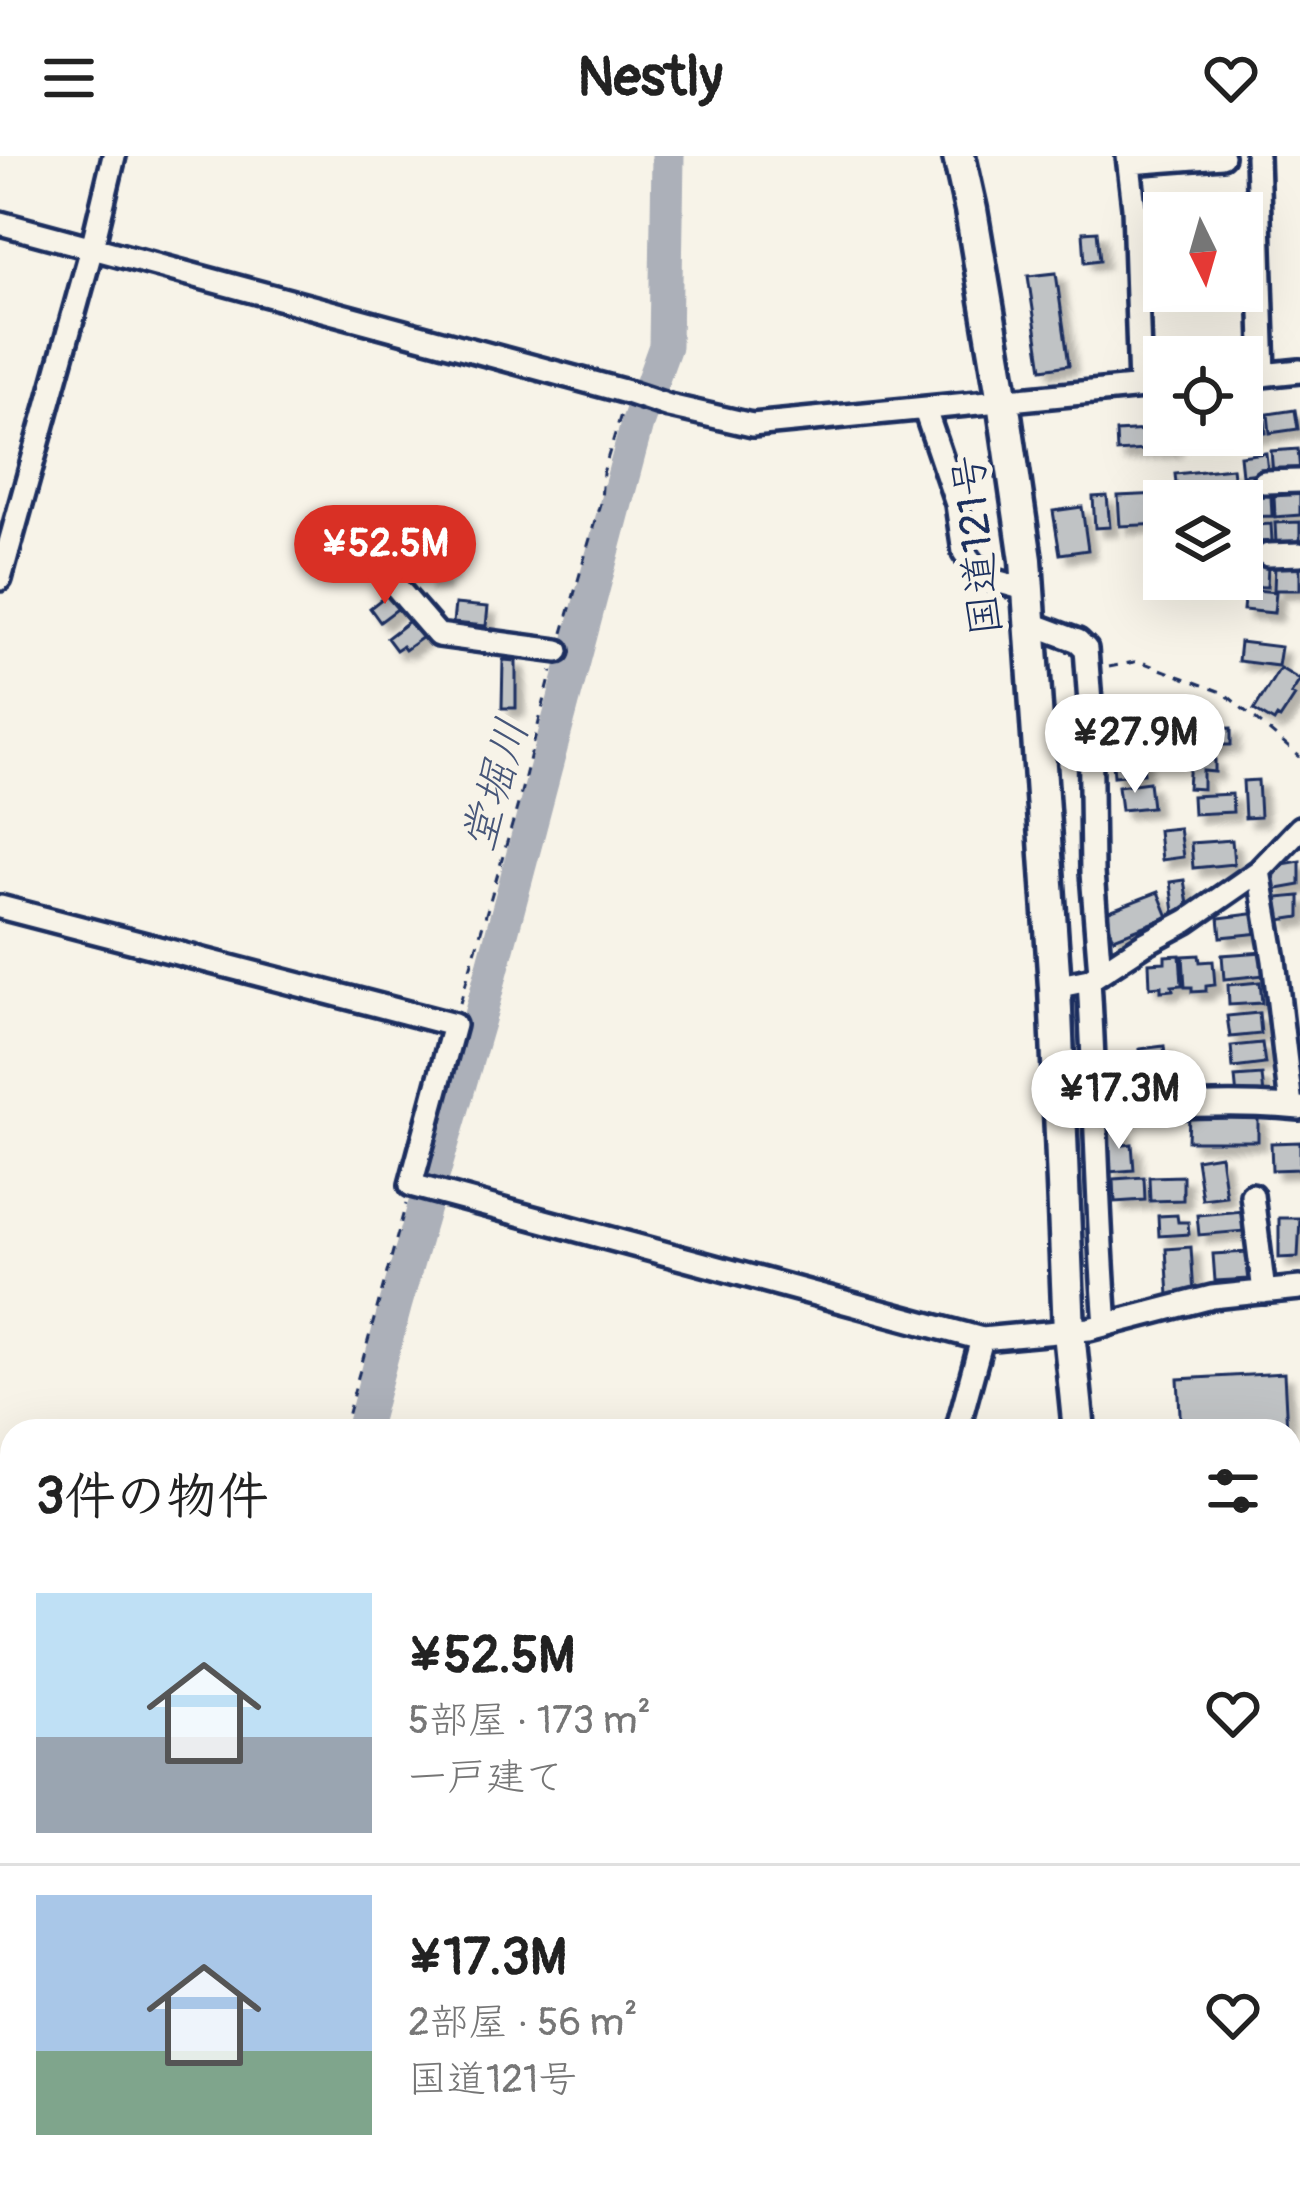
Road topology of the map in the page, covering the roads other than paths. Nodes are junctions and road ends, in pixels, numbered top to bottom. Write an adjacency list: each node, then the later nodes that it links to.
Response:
1 (114, 156): 8 (street)
2 (959, 156): 14 (highway, 国道121号)
3 (1222, 156): 6 (street)
4 (1283, 156): 5 (street)
5 (1257, 157): 9 (street)
6 (1129, 160): 12 (street)
7 (0, 223): 8 (street)
8 (92, 248): 15 (street); 21 (street)
9 (1254, 336)
10 (1300, 371): 11 (street)
11 (1263, 375)
12 (1140, 387): 13 (street); 14 (street)
13 (1143, 387)
14 (1003, 401): 15 (street); 22 (highway, 国道121号)
15 (925, 410): 22 (street)
16 (1300, 481): 17 (street)
17 (1264, 482)
18 (366, 552): 24 (street)
19 (1300, 554): 20 (street)
20 (1268, 555)
21 (0, 578)
22 (1028, 590): 23 (highway, 国道121号)
23 (1030, 622): 28 (street); 29 (highway, 国道121号)
24 (557, 651)
25 (1300, 828): 26 (street)
26 (1259, 871): 28 (street); 30 (street)
27 (0, 907): 38 (street)
28 (1094, 976): 29 (street); 32 (street)
29 (1055, 987): 37 (highway, 国道121号)
30 (1292, 1046): 31 (street)
31 (1295, 1103): 32 (street)
32 (1095, 1114): 36 (street)
33 (1252, 1195): 35 (street)
34 (1300, 1288): 35 (street)
35 (1264, 1292): 36 (street)
36 (1106, 1325): 37 (street)
37 (1069, 1332): 38 (street); 40 (highway, 国道121号)
38 (982, 1340): 39 (street)
39 (960, 1419)
40 (1078, 1419)

